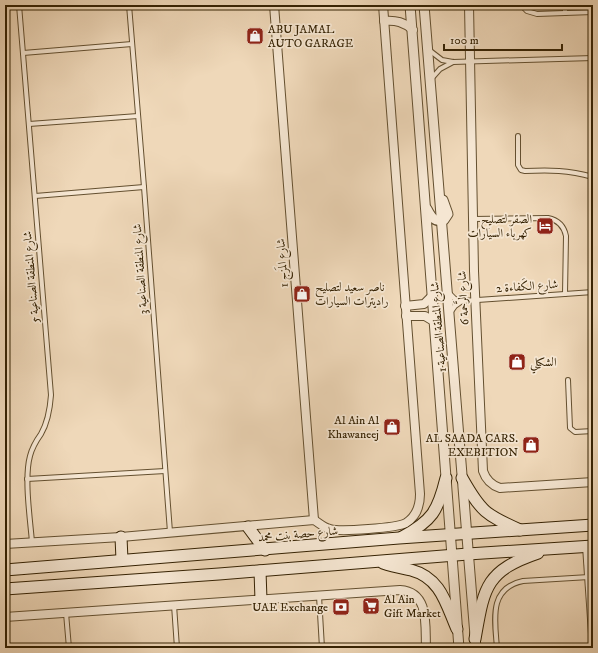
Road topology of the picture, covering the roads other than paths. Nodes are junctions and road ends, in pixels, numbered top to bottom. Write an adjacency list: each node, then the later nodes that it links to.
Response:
1 (19, 5): 17 (lane, شارع المنطقة الصناعية 5)
2 (129, 5): 15 (lane, شارع المنطقة الصناعية 3)
3 (274, 5): 48 (street, شارع المَزج 1)
4 (383, 5): 13 (street)
5 (424, 5): 16 (street, شارع المنطقة الصناعية 1)
6 (469, 5): 19 (street, شارع الرَّحمة 6)
7 (521, 5): 11 (lane)
8 (565, 5): 11 (lane)
9 (411, 7): 12 (street); 14 (street, شارع المنطقة الصناعية 1)
10 (593, 12): 11 (lane)
11 (565, 13)
12 (395, 20): 13 (street); 14 (street)
13 (384, 21): 37 (street)
14 (413, 30): 28 (street, شارع المنطقة الصناعية 1)
15 (132, 44): 17 (lane); 22 (lane, شارع المنطقة الصناعية 3)
16 (428, 49): 20 (lane); 21 (street, شارع المنطقة الصناعية 1)
17 (23, 53): 23 (lane, شارع المنطقة الصناعية 5)
18 (593, 58): 19 (lane)
19 (470, 61): 20 (lane); 29 (street, شارع الرَّحمة 6)
20 (453, 62): 21 (lane)
21 (430, 81): 30 (street, شارع المنطقة الصناعية 1)
22 (138, 116): 23 (lane); 26 (lane, شارع المنطقة الصناعية 3)
23 (29, 124): 27 (lane, شارع المنطقة الصناعية 5)
24 (518, 136): 25 (lane)
25 (593, 177)
26 (144, 187): 27 (lane); 43 (lane, شارع المنطقة الصناعية 3)
27 (35, 196): 46 (lane, شارع المنطقة الصناعية 5)
28 (426, 206): 30 (street); 34 (street, شارع المنطقة الصناعية 1)
29 (473, 219): 33 (lane); 35 (street, شارع الرَّحمة 6)
30 (442, 221): 31 (street, شارع المنطقة الصناعية 1)
31 (448, 291): 36 (lane); 38 (street, شارع المنطقة الصناعية 1)
32 (593, 292): 33 (lane, شارع الكَفاءة 2)
33 (566, 294): 35 (lane, شارع الكَفاءة 2)
34 (433, 295): 37 (street); 40 (street, شارع المنطقة الصناعية 1)
35 (475, 300): 36 (lane, شارع الكَفاءة 2); 47 (street, شارع الرَّحمة 6)
36 (463, 301): 38 (lane)
37 (405, 306): 39 (street)
38 (449, 314): 45 (street, شارع المنطقة الصناعية 1)
39 (406, 316): 40 (street); 48 (street)
40 (435, 322): 44 (street, شارع المنطقة الصناعية 1)
41 (568, 380): 42 (lane)
42 (593, 431)
43 (165, 471): 46 (lane); 52 (lane, شارع المنطقة الصناعية 3)
44 (446, 478): 54 (street, شارع المنطقة الصناعية 1); 56 (main road)
45 (462, 478): 51 (main road); 53 (street, شارع المنطقة الصناعية 1)
46 (27, 479): 57 (lane, شارع المنطقة الصناعية 5)
47 (593, 482)
48 (314, 520): 50 (street)
49 (593, 525): 51 (main road, شارع حصة بنت محمد)
50 (248, 527): 52 (street); 61 (main road)
51 (523, 531): 53 (main road, شارع حصة بنت محمد)
52 (170, 532): 55 (street)
53 (467, 534): 54 (main road, شارع حصة بنت محمد); 62 (street, شارع المنطقة الصناعية 1)
54 (450, 535): 56 (main road, شارع حصة بنت محمد); 63 (street, شارع المنطقة الصناعية 1)
55 (121, 537): 57 (street); 64 (main road)
56 (399, 538): 61 (main road, شارع حصة بنت محمد)
57 (32, 542): 58 (street)
58 (5, 544)
59 (590, 546): 60 (main road); 68 (street)
60 (552, 548): 62 (main road); 77 (main road)
61 (265, 550): 64 (main road, شارع حصة بنت محمد)
62 (468, 554): 63 (main road); 77 (street, شارع المنطقة الصناعية 1)
63 (451, 555): 65 (main road); 75 (street, شارع المنطقة الصناعية 1)
64 (122, 560): 66 (main road, شارع حصة بنت محمد)
65 (377, 561): 67 (main road); 75 (main road)
66 (5, 569)
67 (260, 571): 69 (main road); 71 (main road)
68 (591, 577): 76 (street); 83 (lane)
69 (5, 589)
70 (319, 596): 71 (street); 80 (lane); 81 (street)
71 (262, 600): 72 (street)
72 (174, 606): 73 (street); 79 (lane)
73 (66, 613): 74 (street); 78 (lane)
74 (5, 617)
75 (457, 629): 82 (street, شارع المنطقة الصناعية 1)
76 (593, 634)
77 (475, 643)
78 (69, 648)
79 (177, 648)
80 (322, 648)
81 (426, 648)
82 (458, 648)
83 (497, 648)

